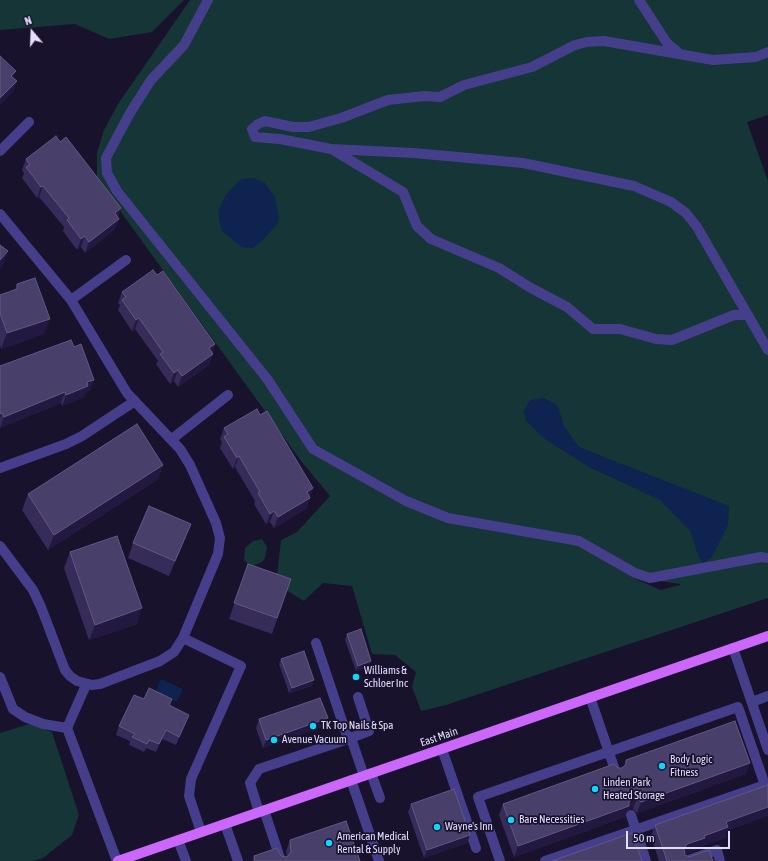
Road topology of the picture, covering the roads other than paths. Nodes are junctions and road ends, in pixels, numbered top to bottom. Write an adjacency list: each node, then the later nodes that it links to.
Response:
1 (208, 0): 18 (street)
2 (639, 0): 4 (street)
3 (768, 52): 4 (street)
4 (680, 54): 6 (street)
5 (29, 122): 7 (street)
6 (331, 149): 11 (street); 11 (street)
7 (0, 151)
8 (0, 214): 10 (street)
9 (126, 260): 10 (street)
10 (71, 300): 14 (street)
11 (748, 315): 12 (street)
12 (768, 350)
13 (228, 395): 15 (street)
14 (135, 401): 15 (street); 16 (street)
15 (172, 439): 20 (street)
16 (0, 468)
17 (0, 546): 24 (street)
18 (768, 558)
19 (768, 636): 22 (main road, East Main)
20 (183, 638): 24 (street); 42 (street)
21 (316, 643): 30 (street)
22 (733, 648): 27 (main road, East Main); 28 (street)
23 (0, 677): 29 (street)
24 (86, 685): 29 (street)
25 (768, 696): 28 (street)
26 (358, 697): 30 (street)
27 (590, 697): 31 (main road, East Main); 33 (street)
28 (752, 702): 32 (street)
29 (67, 728): 45 (street)
30 (349, 738): 35 (street); 38 (street)
31 (442, 749): 35 (main road, East Main); 44 (street)
32 (768, 750)
33 (609, 752): 34 (street); 41 (street); 50 (street)
34 (616, 773)
35 (368, 774): 36 (main road, East Main); 37 (street)
36 (351, 780): 38 (main road, East Main); 49 (street)
37 (380, 798)
38 (261, 811): 40 (main road, East Main); 48 (street)
39 (631, 815): 41 (street)
40 (225, 824): 42 (main road, East Main); 47 (street)
41 (636, 830): 51 (street); 52 (street)
42 (201, 832): 43 (main road, East Main)
43 (178, 840): 45 (main road, East Main); 46 (street)
44 (476, 848)
45 (117, 861)
46 (186, 861)
47 (238, 861)
48 (281, 861)
49 (379, 861)
50 (500, 861)
51 (545, 861)
52 (646, 861)
53 (686, 861): 54 (street)
54 (720, 861)

